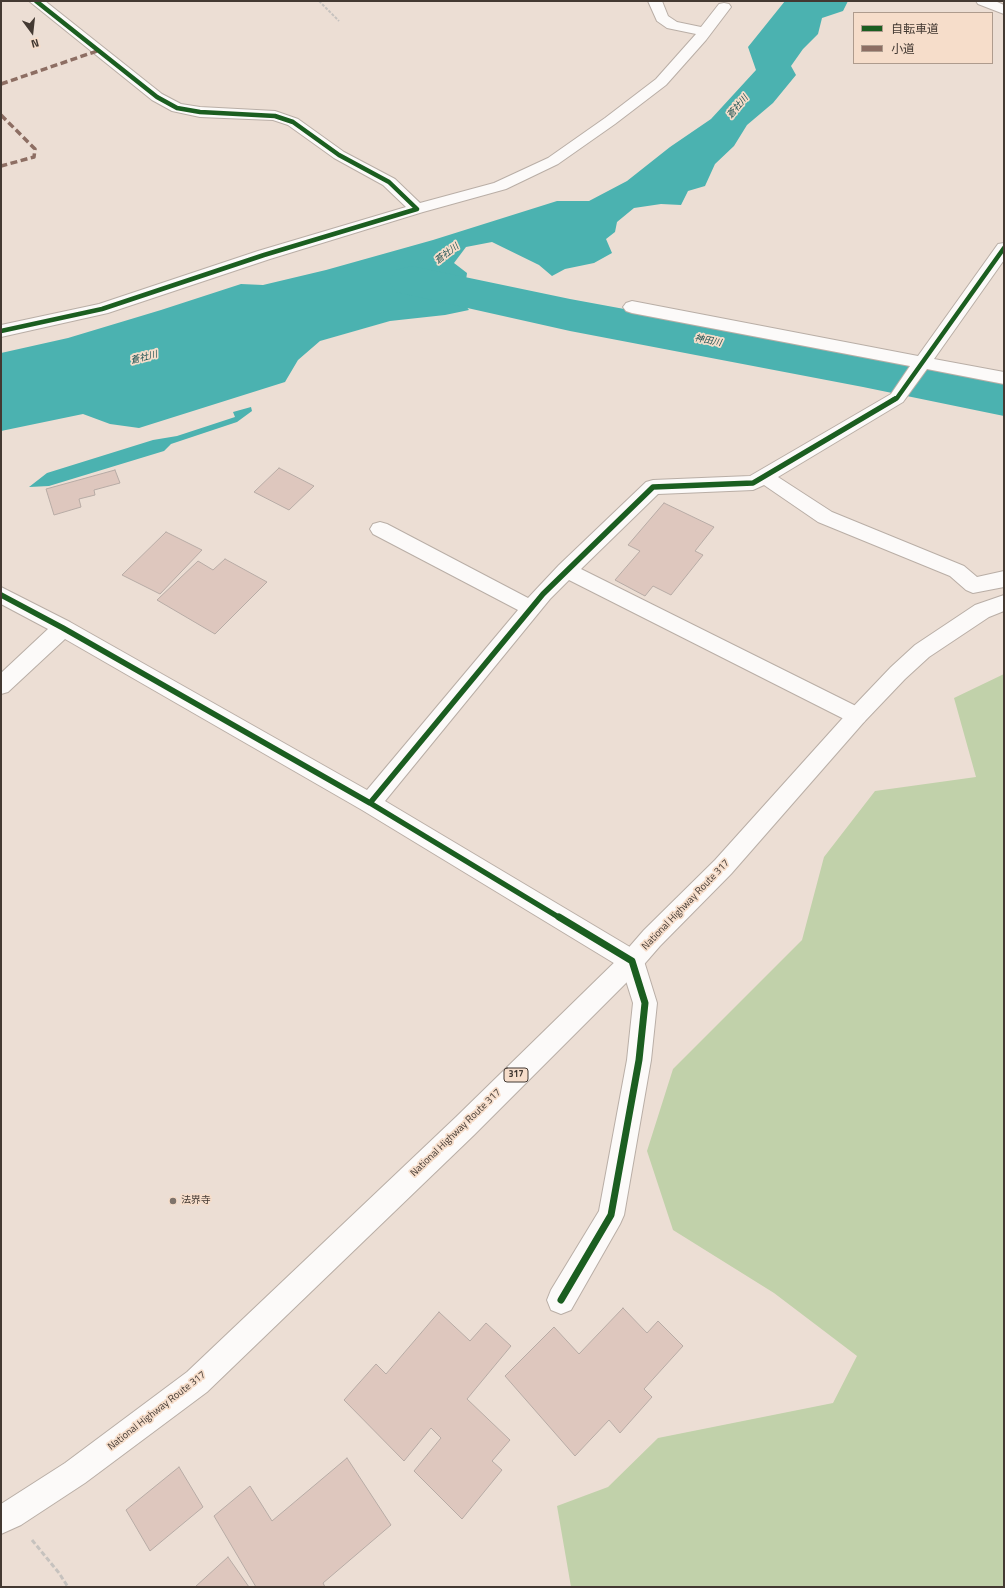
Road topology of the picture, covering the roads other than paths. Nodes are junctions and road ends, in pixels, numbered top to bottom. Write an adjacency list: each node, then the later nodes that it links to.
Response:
1 (36, 1): 7 (main road)
2 (655, 1): 6 (main road)
3 (983, 1): 5 (main road)
4 (724, 6): 6 (main road)
5 (1004, 10)
6 (704, 32): 7 (main road)
7 (417, 209): 10 (main road)
8 (1004, 248): 11 (main road)
9 (632, 307): 11 (main road)
10 (1, 331)
11 (921, 364): 12 (main road); 13 (main road)
12 (1004, 378)
13 (765, 477): 15 (main road); 16 (main road)
14 (380, 529): 19 (main road)
15 (566, 570): 19 (main road); 22 (main road)
16 (1004, 579)
17 (1, 595): 20 (main road)
18 (1004, 603): 22 (main road, National Highway Route 317 / 317)
19 (531, 608): 23 (main road)
20 (63, 628): 21 (main road); 23 (main road)
21 (1, 686)
22 (857, 716): 24 (main road, National Highway Route 317 / 317)
23 (370, 803): 24 (main road)
24 (632, 961): 25 (main road); 26 (main road, National Highway Route 317 / 317)
25 (561, 1300)
26 (6, 1517)

